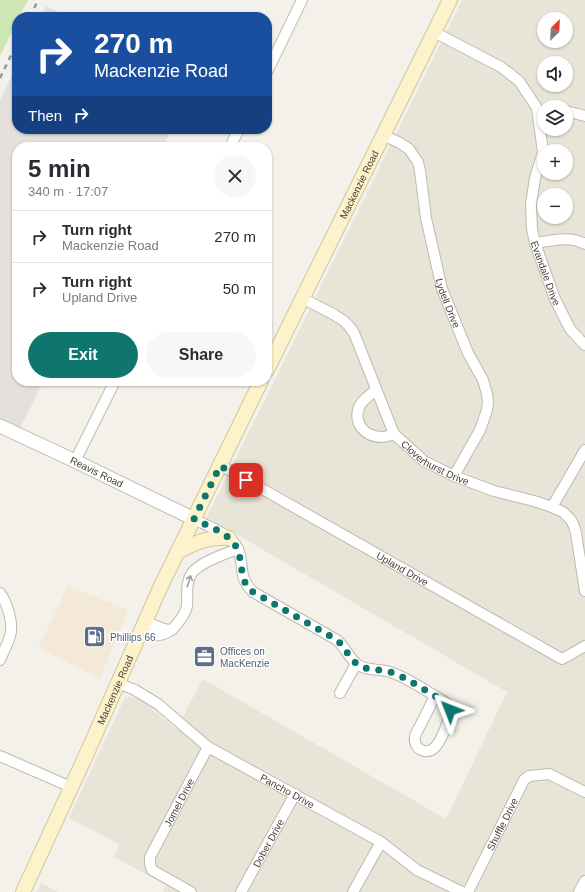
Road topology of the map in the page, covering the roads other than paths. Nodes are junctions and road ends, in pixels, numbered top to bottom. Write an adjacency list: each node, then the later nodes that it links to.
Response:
1 (302, 0): 4 (street)
2 (450, 0): 3 (main road, Mackenzie Road)
3 (434, 32): 5 (street, Evandale Drive); 8 (main road, Mackenzie Road)
4 (272, 62)
5 (537, 103)
6 (573, 112): 7 (street)
7 (585, 116)
8 (383, 135): 12 (main road, Mackenzie Road); 23 (street, Lydell Drive)
9 (542, 136): 10 (street, Evandale Drive)
10 (535, 243): 11 (street); 13 (street, Evandale Drive)
11 (585, 244)
12 (302, 298): 14 (main road, Mackenzie Road); 17 (street, Cloverhurst Drive)
13 (585, 345)
14 (272, 360)
15 (112, 386): 21 (street)
16 (259, 386): 22 (main road, Mackenzie Road)
17 (376, 390): 19 (street, Cloverhurst Drive); 19 (street)
18 (0, 426): 21 (street, Reavis Road)
19 (394, 434): 23 (street, Cloverhurst Drive)
20 (585, 450): 24 (street)
21 (75, 461): 25 (street, Reavis Road)
22 (220, 466): 25 (main road, Mackenzie Road); 31 (street, Upland Drive)
23 (454, 476): 24 (street, Cloverhurst Drive)
24 (552, 507): 28 (street, Cloverhurst Drive)
25 (194, 519): 26 (street); 27 (main road, Mackenzie Road)
26 (233, 544): 27 (main road); 30 (street, one-way to 26); 33 (street)
27 (177, 552): 30 (main road, Mackenzie Road)
28 (585, 591)
29 (0, 593): 32 (street)
30 (143, 626): 34 (main road, Mackenzie Road)
31 (585, 646)
32 (0, 659)
33 (356, 664): 35 (street); 36 (street)
34 (118, 683): 37 (street, Pancho Drive); 39 (main road, Mackenzie Road)
35 (340, 693)
36 (435, 696): 36 (street)
37 (208, 747): 41 (street, Pancho Drive); 45 (street, Jomel Drive)
38 (0, 756): 39 (street)
39 (71, 787): 44 (main road, Mackenzie Road)
40 (585, 792): 49 (street, Shuffle Drive)
41 (295, 794): 42 (street, Pancho Drive); 46 (street, Dober Drive)
42 (382, 842): 47 (street); 48 (street, Pancho Drive)
43 (585, 881): 50 (street)
44 (23, 892)
45 (191, 892)
46 (240, 892)
47 (353, 892)
48 (462, 892)
49 (468, 892)
50 (580, 892)

